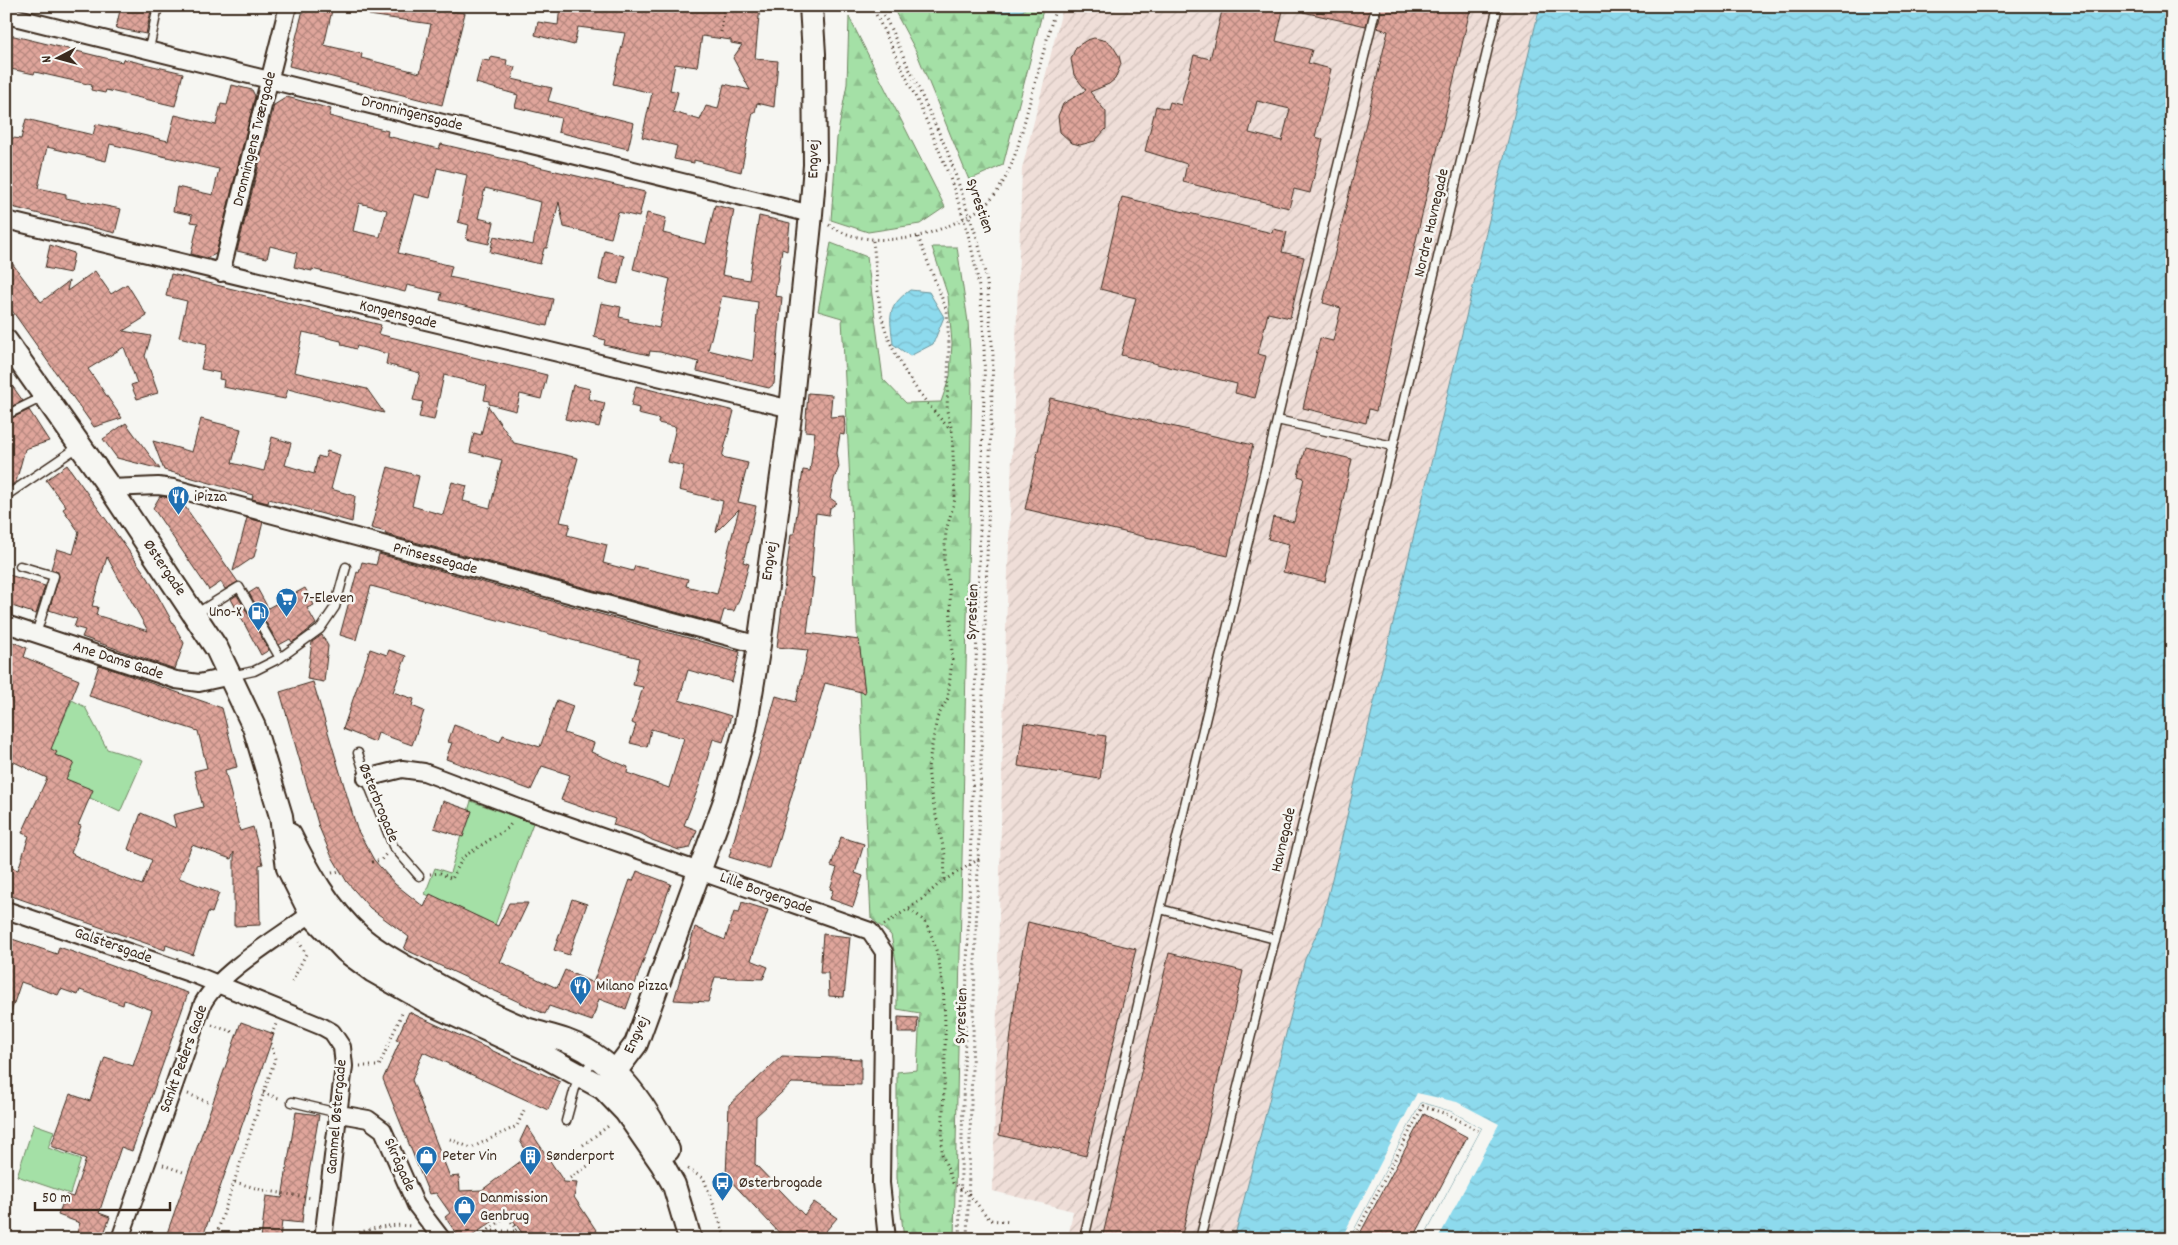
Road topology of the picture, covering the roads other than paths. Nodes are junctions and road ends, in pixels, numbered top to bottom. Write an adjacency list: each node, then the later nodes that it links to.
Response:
1 (158, 6): 7 (lane)
2 (288, 6): 8 (street, Dronningens Tværgade)
3 (811, 6): 9 (main road, Engvej)
4 (1498, 6): 18 (lane, Nordre Havnegade)
5 (1375, 11): 16 (lane)
6 (12, 13): 7 (street, Dronningensgade)
7 (149, 49): 8 (street, Dronningensgade)
8 (270, 79): 9 (street, Dronningensgade); 11 (street, Dronningens Tværgade)
9 (812, 214): 14 (main road, Engvej)
10 (6, 220): 11 (street, Kongensgade)
11 (221, 272): 14 (street, Kongensgade)
12 (6, 341): 13 (main road, Østergade)
13 (45, 396): 15 (lane); 17 (main road, Østergade)
14 (791, 409): 26 (main road, Engvej)
15 (6, 415)
16 (1277, 420): 18 (lane); 34 (lane)
17 (80, 446): 19 (main road, Østergade); 20 (lane)
18 (1392, 446): 36 (lane, Havnegade)
19 (110, 488): 23 (main road, Østergade); 26 (street, Prinsessegade)
20 (6, 491)
21 (20, 566): 25 (lane)
22 (346, 567): 27 (lane)
23 (195, 614): 27 (lane); 28 (main road, Østergade)
24 (6, 624): 25 (street, Ane Dams Gade)
25 (36, 634): 28 (street, Ane Dams Gade)
26 (759, 645): 31 (main road, Engvej)
27 (280, 658): 28 (lane)
28 (231, 676): 33 (main road, Østergade)
29 (358, 753): 30 (lane, Østerbrogade)
30 (366, 778): 31 (street, Lille Borgergade); 32 (lane, Østerbrogade)
31 (700, 870): 40 (main road, Engvej); 49 (street, Lille Borgergade)
32 (420, 876)
33 (319, 908): 37 (street, Sankt Peders Gade); 38 (main road); 39 (main road)
34 (1160, 909): 36 (lane); 50 (lane)
35 (6, 910): 37 (street, Galstersgade)
36 (1275, 938): 51 (lane, Havnegade)
37 (219, 984): 42 (street, Gammel Østergade); 45 (street, Sankt Peders Gade)
38 (595, 1056): 39 (lane); 40 (main road)
39 (582, 1075): 40 (main road); 43 (lane)
40 (609, 1080): 47 (main road); 48 (main road)
41 (292, 1102): 42 (lane)
42 (340, 1114): 44 (street, Skrågade); 46 (street, Gammel Østergade)
43 (566, 1121)
44 (438, 1234)
45 (120, 1239)
46 (323, 1239)
47 (690, 1239)
48 (705, 1239)
49 (887, 1239)
50 (1084, 1239)
51 (1200, 1239)

